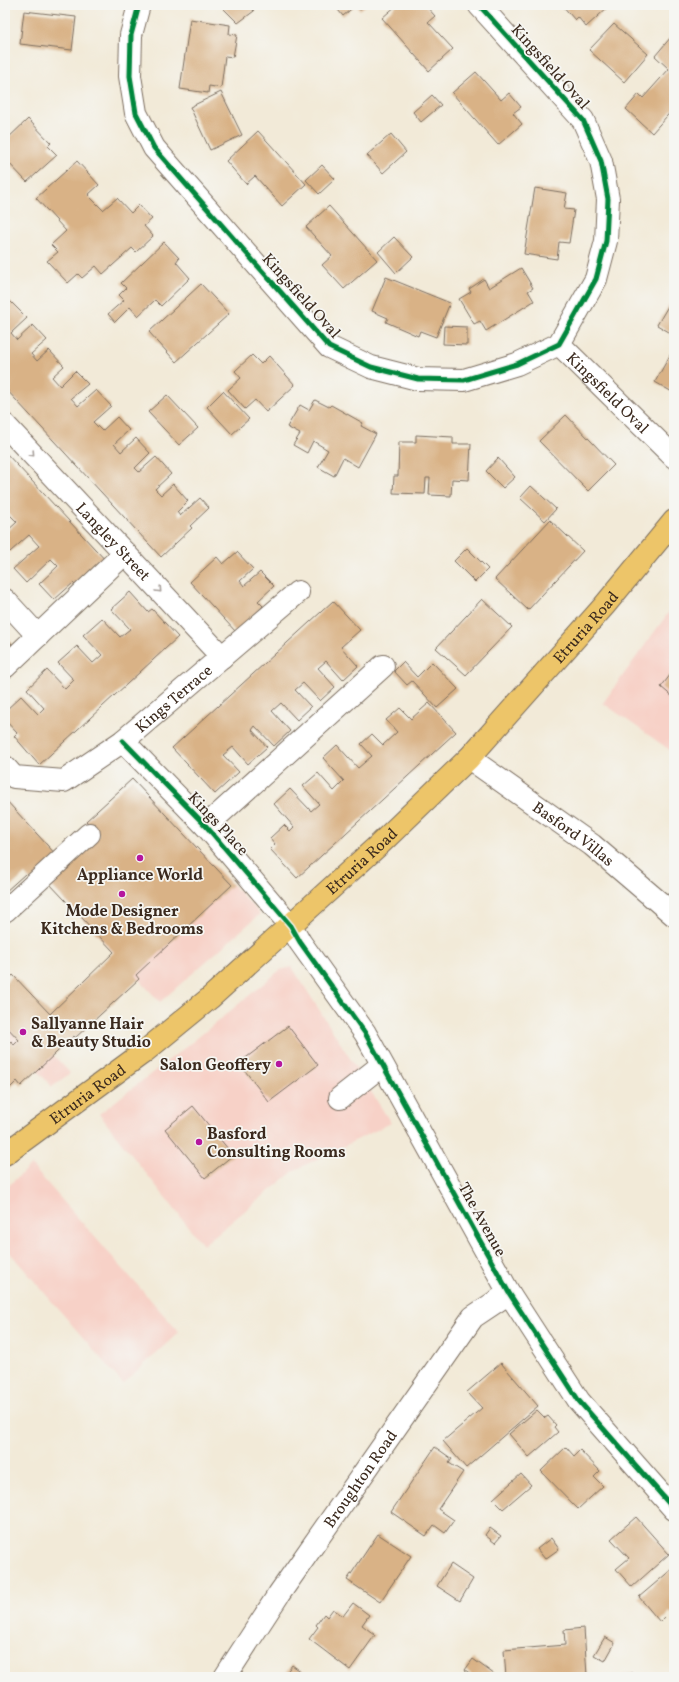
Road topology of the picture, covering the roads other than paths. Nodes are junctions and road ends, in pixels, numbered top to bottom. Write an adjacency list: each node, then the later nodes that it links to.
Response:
1 (139, 5): 3 (street, Kingsfield Oval)
2 (479, 5): 3 (street, Kingsfield Oval)
3 (559, 344): 5 (street, Kingsfield Oval)
4 (5, 425): 7 (street, Langley Street, one-way to 7)
5 (674, 457)
6 (674, 521): 15 (highway, Etruria Road)
7 (125, 553): 10 (street); 11 (street, Langley Street, one-way to 11)
8 (298, 592): 11 (street, Kings Terrace)
9 (5, 600): 10 (street)
10 (38, 636): 12 (street)
11 (222, 657): 14 (street, Kings Terrace)
12 (5, 666)
13 (383, 666): 17 (street)
14 (123, 742): 16 (street, Kings Terrace); 17 (street, Kings Place)
15 (469, 758): 20 (street, Basford Villas); 21 (highway, Etruria Road)
16 (9, 772)
17 (206, 826): 21 (street, Kings Place)
18 (89, 834): 19 (street)
19 (5, 911)
20 (674, 915)
21 (291, 926): 22 (street, The Avenue); 24 (highway, Etruria Road)
22 (382, 1065): 23 (street); 25 (street, The Avenue)
23 (340, 1098)
24 (6, 1152)
25 (509, 1293): 26 (street, The Avenue); 27 (street, Broughton Road)
26 (674, 1509)
27 (225, 1677)

